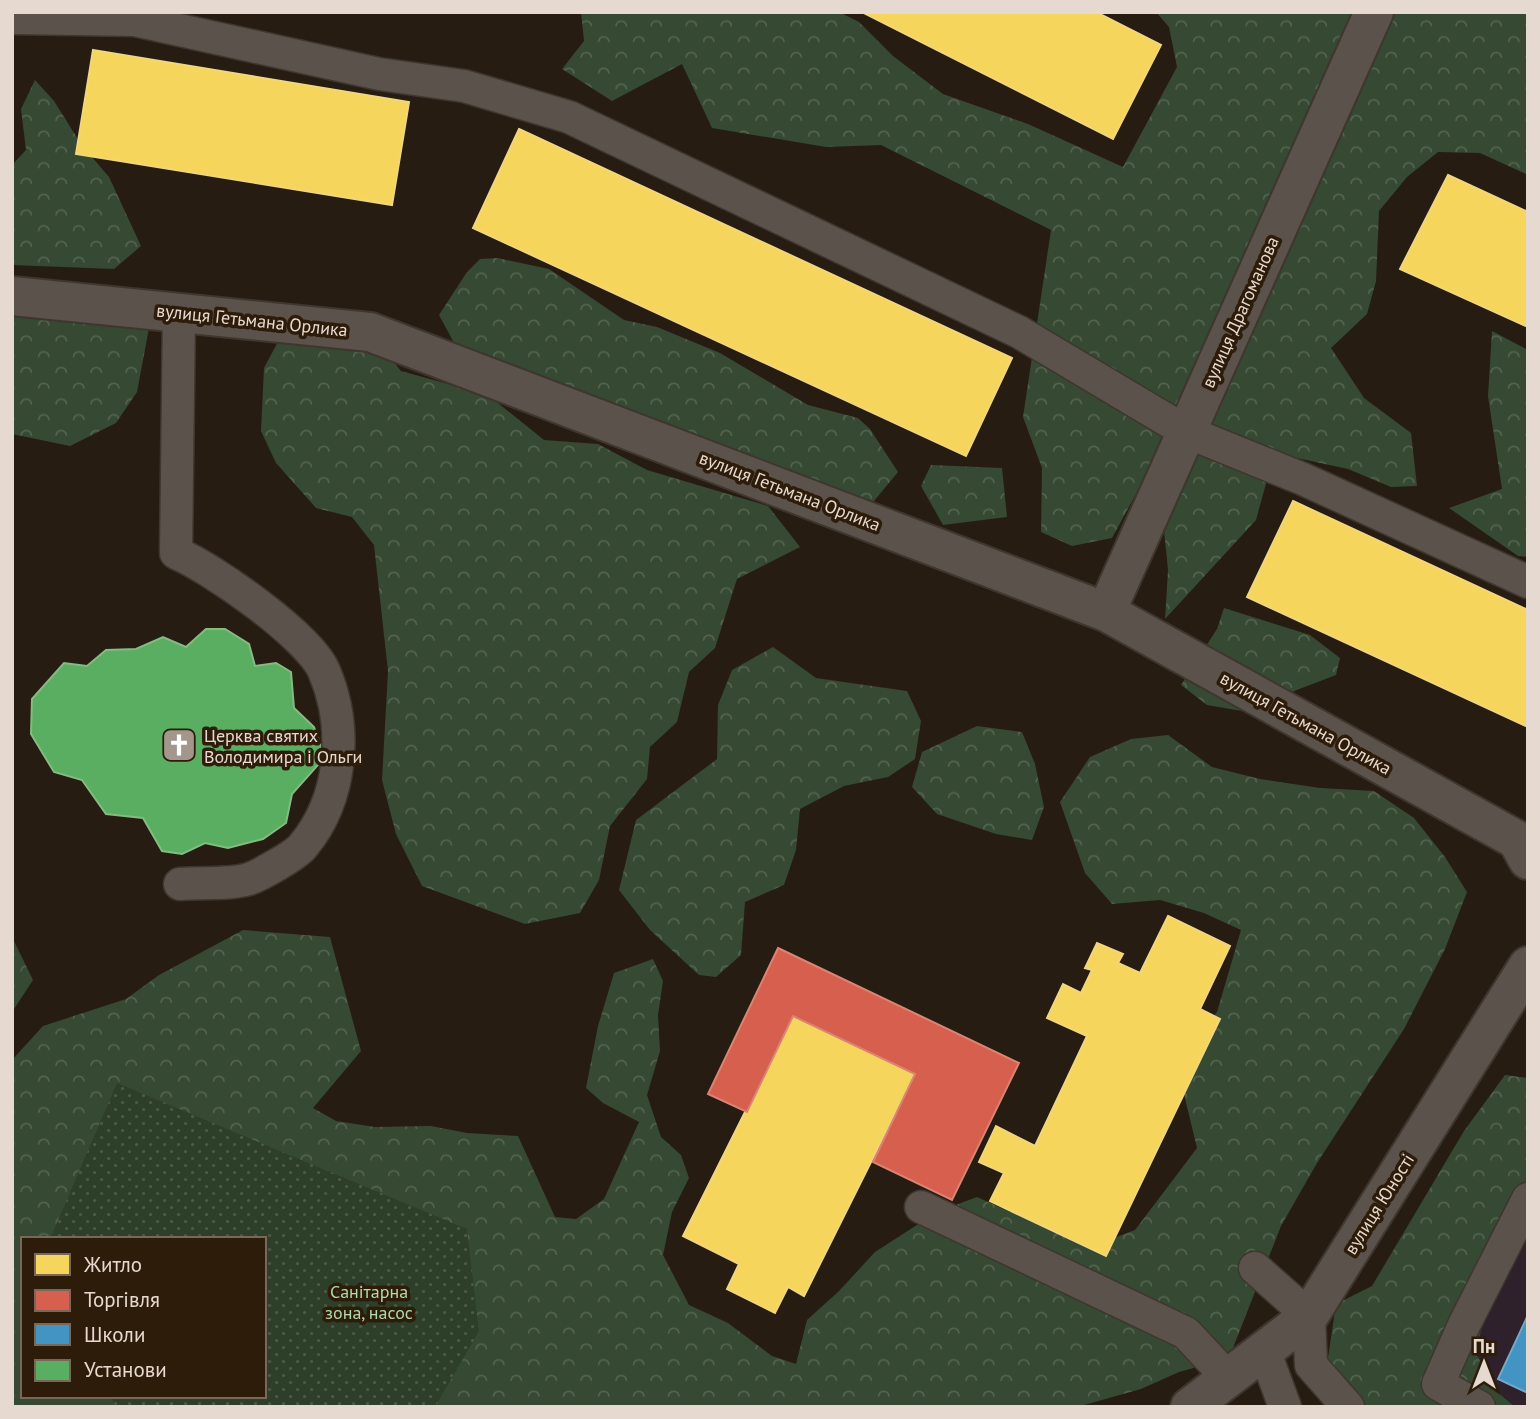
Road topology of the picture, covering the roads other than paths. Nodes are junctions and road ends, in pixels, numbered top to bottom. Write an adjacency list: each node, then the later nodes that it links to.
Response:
1 (1374, 12): 5 (street, вулиця Драгоманова)
2 (12, 18): 5 (lane)
3 (12, 296): 4 (street, вулиця Гетьмана Орлика)
4 (179, 313): 7 (street, вулиця Гетьмана Орлика); 9 (lane)
5 (1187, 432): 6 (lane); 7 (street, вулиця Драгоманова)
6 (1528, 582)
7 (1106, 612): 8 (street, вулиця Гетьмана Орлика)
8 (1524, 849)
9 (180, 884)
10 (1528, 966): 14 (street, вулиця Юності)
11 (1528, 1199): 20 (lane)
12 (921, 1207): 16 (lane)
13 (1255, 1268): 14 (lane)
14 (1309, 1316): 15 (street, вулиця Юності); 19 (lane)
15 (1264, 1350): 16 (street, вулиця Юності); 18 (lane)
16 (1228, 1378): 17 (street, вулиця Юності)
17 (1190, 1407)
18 (1285, 1407)
19 (1348, 1407)
20 (1479, 1407)

